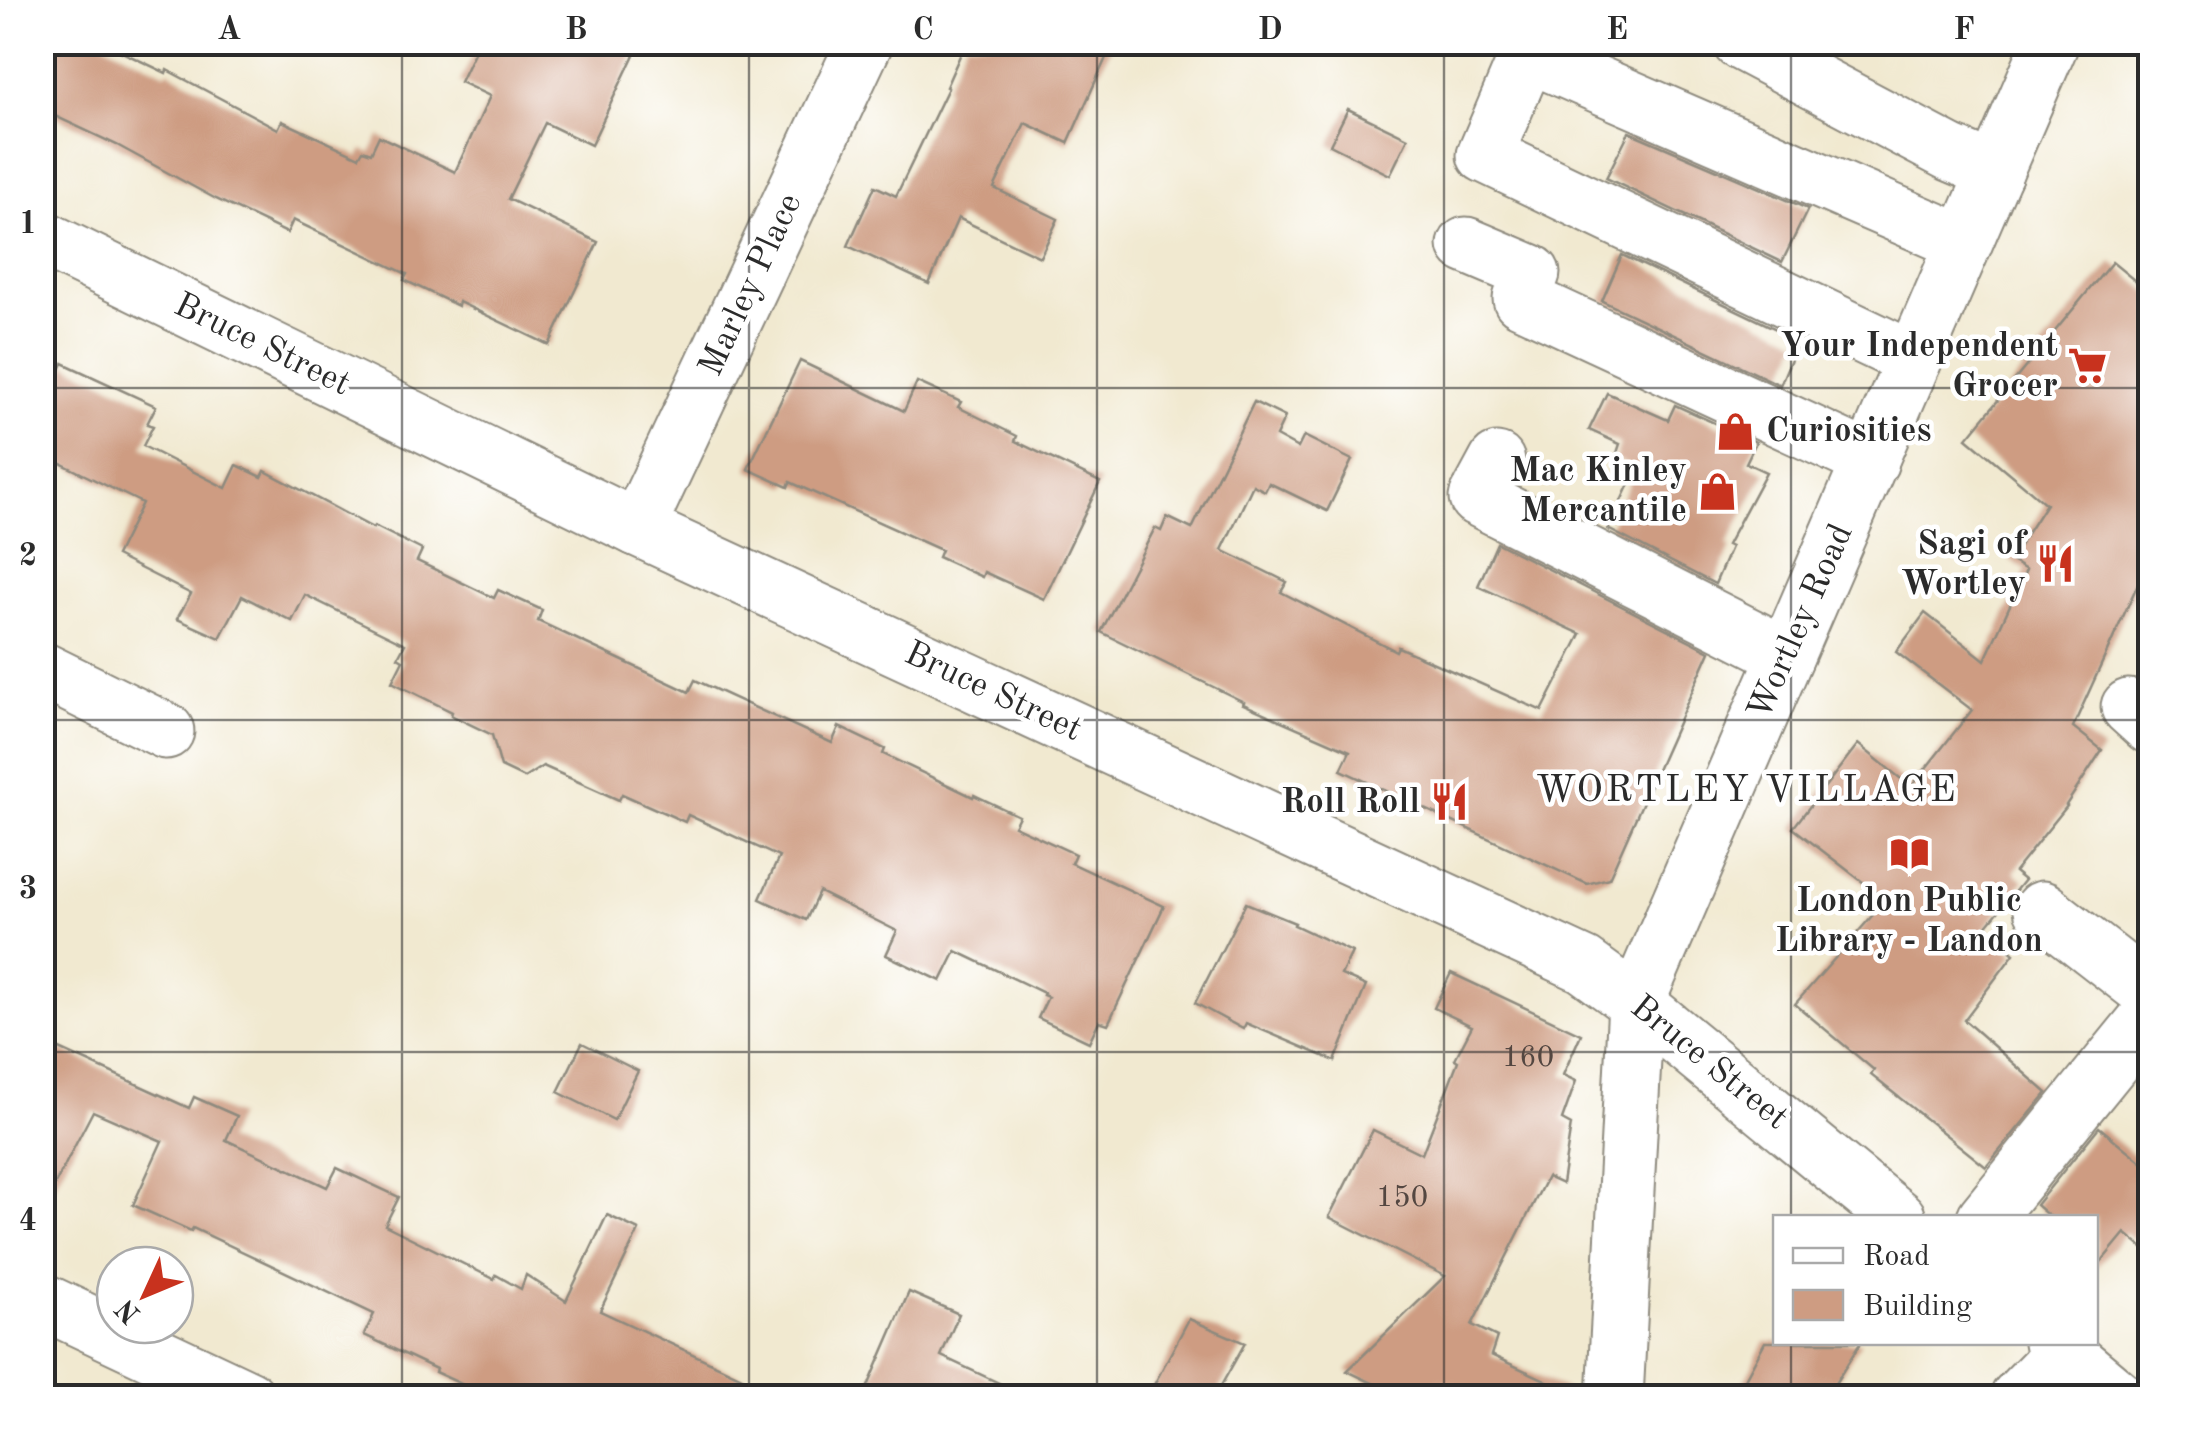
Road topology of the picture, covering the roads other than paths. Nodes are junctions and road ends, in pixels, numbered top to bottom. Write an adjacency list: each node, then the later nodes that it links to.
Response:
1 (865, 42): 11 (street, Marley Place)
2 (1740, 42): 4 (street)
3 (2051, 42): 4 (street, Wortley Road)
4 (1996, 172): 6 (street, Wortley Road)
5 (42, 238): 11 (street, Bruce Street)
6 (1964, 244): 8 (street, Wortley Road); 8 (street)
7 (1466, 245): 10 (street)
8 (1914, 360): 10 (street, Wortley Road)
9 (1498, 461): 12 (street)
10 (1872, 461): 12 (street, Wortley Road)
11 (638, 528): 17 (street, Bruce Street)
12 (1786, 654): 17 (street, Wortley Road)
13 (42, 670): 14 (street)
14 (166, 732)
15 (2042, 908): 16 (street)
16 (2150, 993)
17 (1636, 1003): 19 (street, Bruce Street); 24 (street, Wortley Road)
18 (2150, 1015): 20 (street)
19 (1894, 1215)
20 (1987, 1215)
21 (42, 1301): 23 (street)
22 (2058, 1347): 25 (street); 26 (street)
23 (248, 1398)
24 (1614, 1398)
25 (2018, 1398)
26 (2118, 1398)

